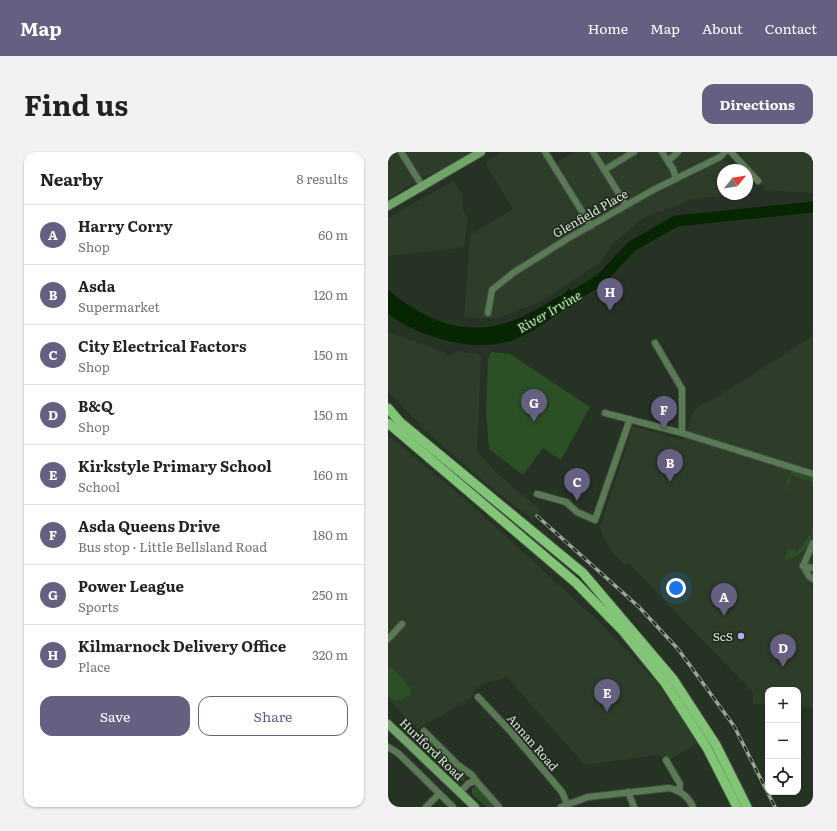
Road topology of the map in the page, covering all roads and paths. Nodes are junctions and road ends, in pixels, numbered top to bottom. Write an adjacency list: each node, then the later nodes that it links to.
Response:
1 (401, 152): 14 (street)
2 (482, 152): 14 (main road)
3 (546, 152): 17 (street)
4 (593, 152): 11 (street)
5 (634, 152): 11 (street)
6 (662, 152): 10 (street)
7 (678, 152): 10 (street)
8 (725, 152): 12 (street, Glenfield Place)
9 (730, 152): 13 (street)
10 (668, 161): 12 (street)
11 (604, 170): 15 (street)
12 (676, 179): 15 (street, Glenfield Place)
13 (758, 181)
14 (423, 187): 16 (main road)
15 (626, 205): 17 (street, Glenfield Place)
16 (389, 207)
17 (591, 226): 18 (street, Glenfield Place)
18 (488, 313)
19 (655, 343): 24 (street)
20 (388, 408): 51 (main road)
21 (605, 413): 22 (street)
22 (630, 419): 24 (street); 26 (street)
23 (388, 423): 50 (main road)
24 (682, 433): 25 (street)
25 (813, 474)
26 (537, 494)
27 (813, 543): 28 (street)
28 (803, 566): 29 (street); 30 (street)
29 (813, 568)
30 (813, 579)
31 (402, 624): 32 (street)
32 (388, 639)
33 (478, 697): 43 (street, Annan Road)
34 (388, 724): 40 (main road, Hurlford Road)
35 (424, 731): 38 (street, Hurlford Road)
36 (388, 747): 42 (street)
37 (666, 760): 39 (street)
38 (476, 780): 40 (street, Hurlford Road); 47 (street, Hurlford Road)
39 (679, 791): 41 (street); 49 (street)
40 (460, 792): 46 (main road, Hurlford Road)
41 (628, 792): 43 (street); 48 (street)
42 (439, 794): 44 (street); 45 (street)
43 (564, 806)
44 (426, 807)
45 (454, 807)
46 (476, 807)
47 (499, 807)
48 (634, 807)
49 (693, 807)
50 (737, 807)
51 (747, 807)

